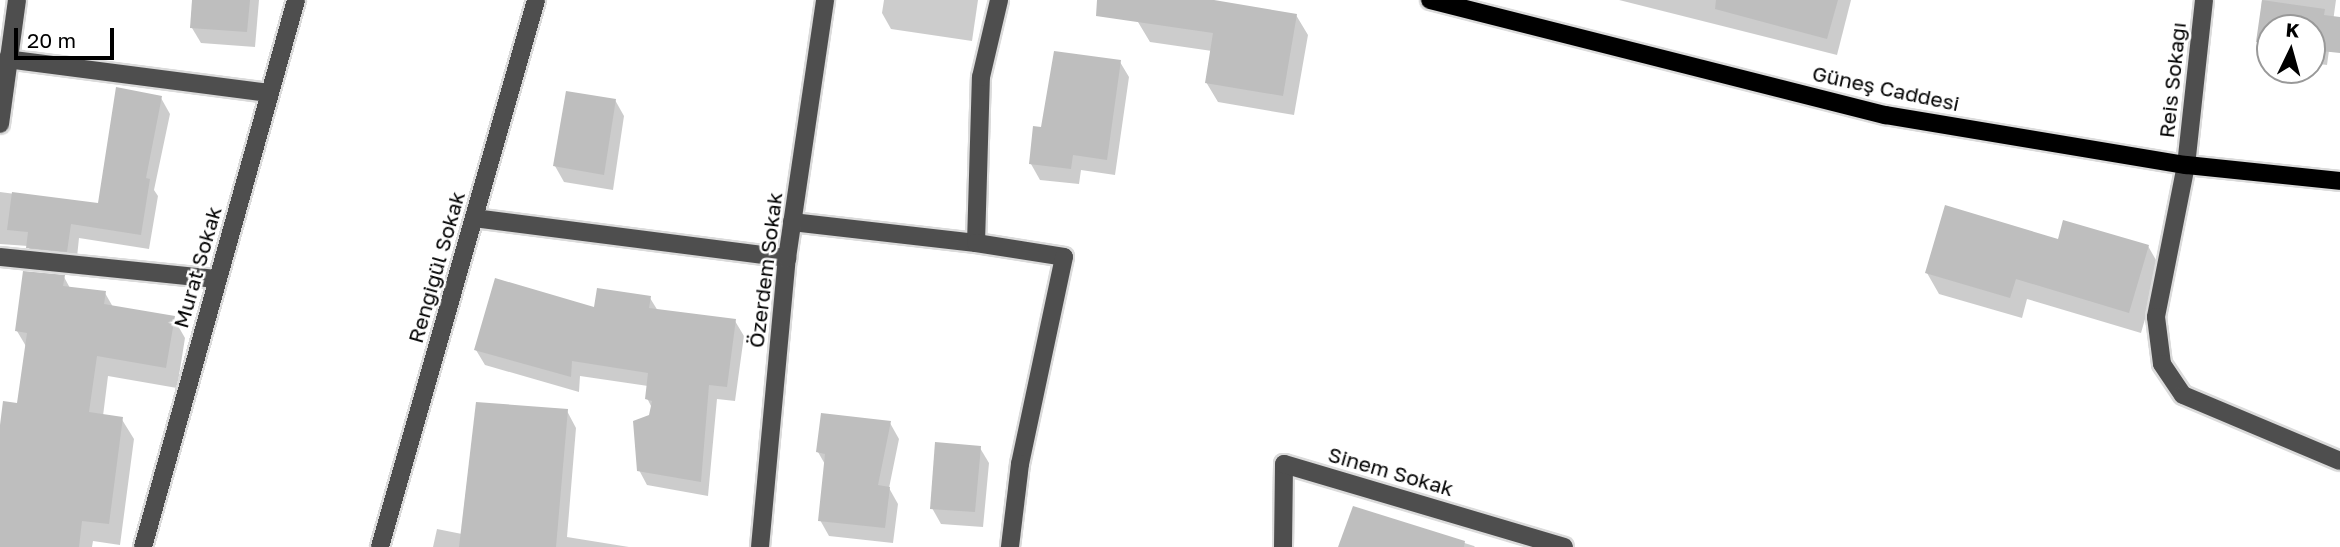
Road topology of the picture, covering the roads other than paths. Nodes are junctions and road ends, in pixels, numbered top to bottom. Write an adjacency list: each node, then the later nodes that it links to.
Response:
1 (17, 0): 9 (street)
2 (296, 0): 10 (street, Murat Sokak)
3 (536, 0): 14 (street, Rengigül Sokak)
4 (825, 0): 15 (street, Özerdem Sokak)
5 (999, 0): 16 (street)
6 (1430, 0): 8 (main road, Güneş Caddesi)
7 (2204, 0): 12 (street, Reis Sokağı)
8 (1484, 7): 12 (main road, Güneş Caddesi)
9 (7, 59): 10 (street); 11 (street)
10 (268, 93): 19 (street, Murat Sokak)
11 (0, 124)
12 (2186, 165): 13 (main road, Güneş Caddesi); 20 (street, Reis Sokağı)
13 (2340, 181)
14 (474, 218): 18 (street); 22 (street, Rengigül Sokak)
15 (792, 222): 16 (street); 18 (street, Özerdem Sokak)
16 (976, 243): 24 (street)
17 (0, 257): 19 (street)
18 (786, 258): 23 (street, Özerdem Sokak)
19 (217, 279): 21 (street, Murat Sokak)
20 (2340, 461)
21 (143, 547)
22 (380, 547)
23 (760, 547)
24 (1010, 547)
25 (1283, 547): 26 (street, Sinem Sokak)
26 (1564, 547)

